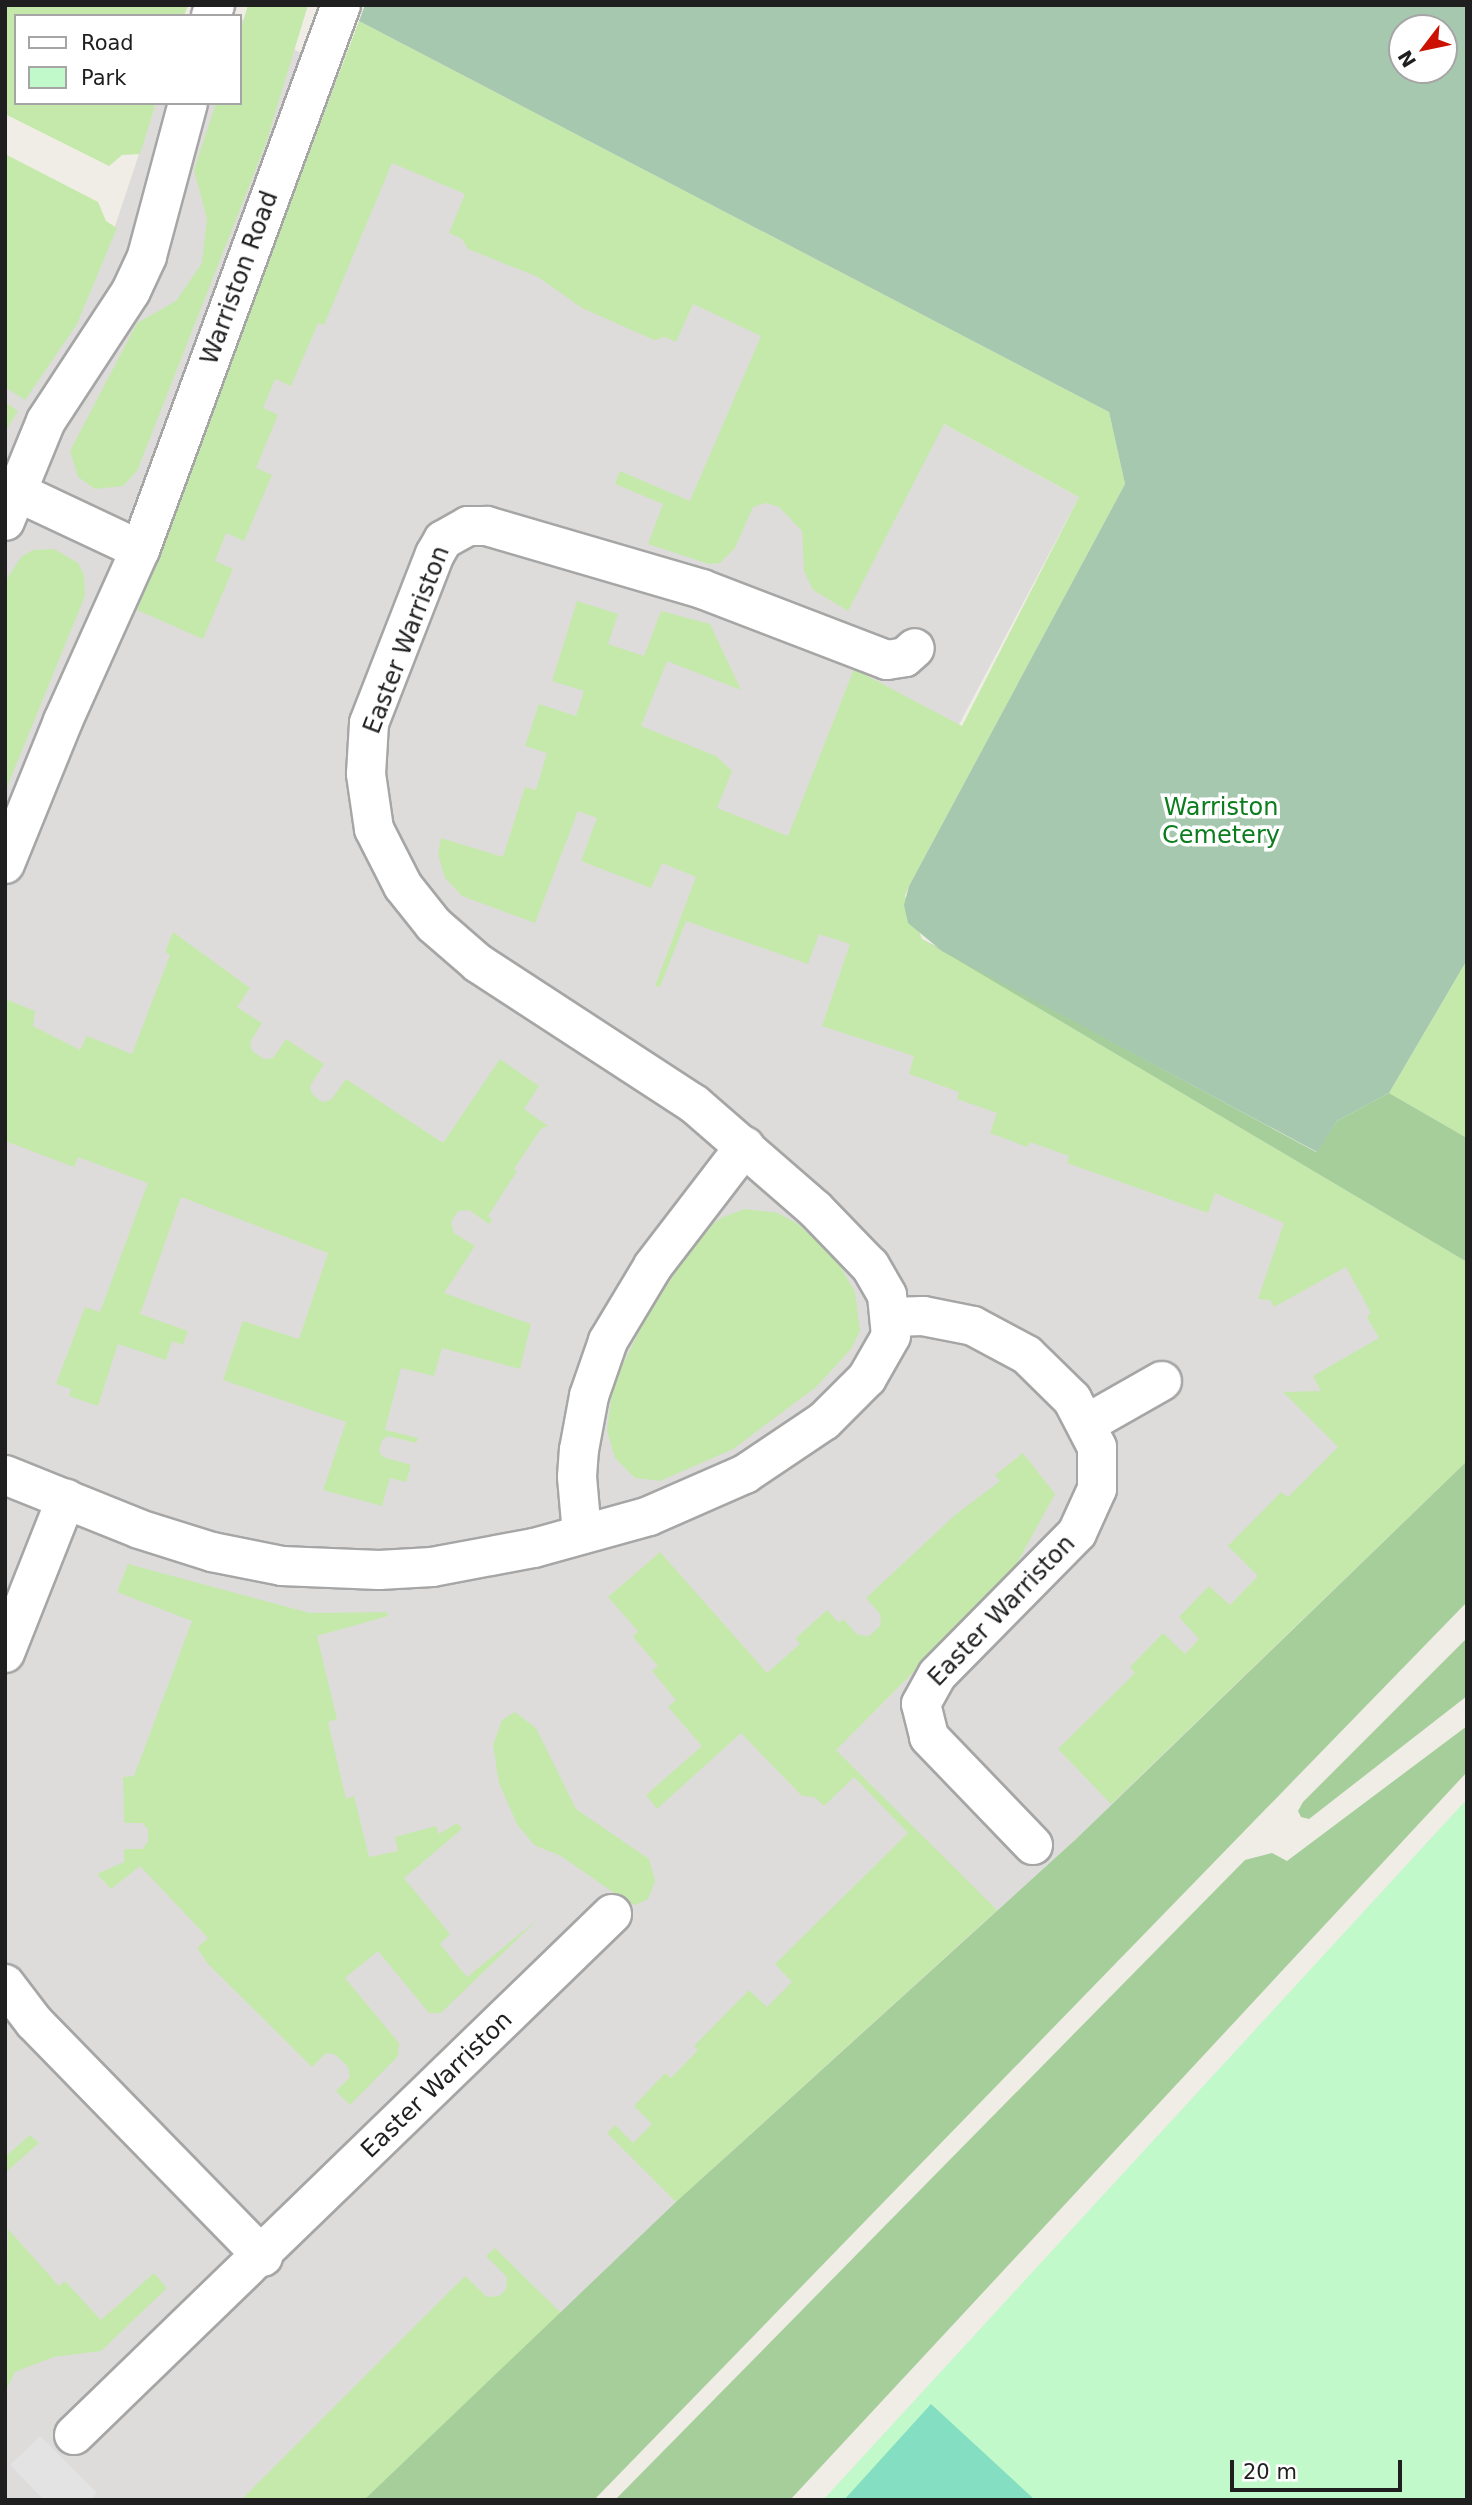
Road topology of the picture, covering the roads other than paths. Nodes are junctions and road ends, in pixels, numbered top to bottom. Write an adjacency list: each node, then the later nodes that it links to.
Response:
1 (341, 5): 4 (street, Warriston Road)
2 (187, 105): 3 (street)
3 (11, 507): 4 (street)
4 (140, 550): 6 (street, Warriston Road)
5 (915, 648): 7 (street, Easter Warriston)
6 (5, 864)
7 (745, 1146): 8 (street, Easter Warriston); 13 (street)
8 (892, 1317): 10 (street, Easter Warriston); 13 (street)
9 (1162, 1381): 10 (street)
10 (1088, 1423): 15 (street, Easter Warriston)
11 (5, 1475): 12 (street)
12 (66, 1499): 13 (street); 14 (street)
13 (582, 1534)
14 (5, 1653)
15 (1032, 1845)
16 (612, 1914): 18 (street, Easter Warriston)
17 (5, 1984): 18 (street)
18 (262, 2257): 19 (street, Easter Warriston)
19 (74, 2435)

